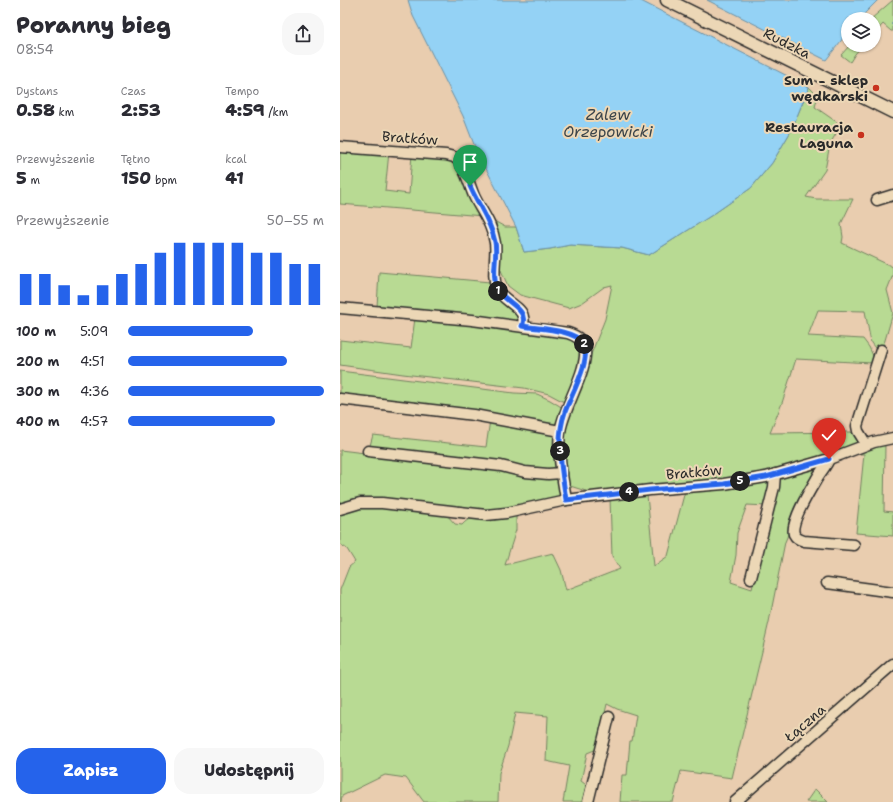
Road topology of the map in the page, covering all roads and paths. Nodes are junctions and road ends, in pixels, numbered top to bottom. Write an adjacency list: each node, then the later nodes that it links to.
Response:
1 (667, 0): 2 (main road, Rudzka)
2 (893, 112)
3 (340, 147): 7 (street, Bratków)
4 (893, 195): 5 (street)
5 (877, 200)
6 (340, 308): 7 (street)
7 (522, 326): 10 (street)
8 (881, 350): 12 (street)
9 (340, 400): 10 (street)
10 (560, 431): 15 (street)
11 (893, 438): 12 (street, Bratków)
12 (866, 444): 14 (street, Bratków)
13 (368, 451): 15 (street)
14 (829, 459): 16 (street, Bratków); 19 (street)
15 (562, 473): 17 (street)
16 (775, 474): 17 (street, Bratków); 20 (street)
17 (566, 500): 18 (street, Bratków)
18 (340, 509)
19 (854, 545)
20 (751, 578)
21 (827, 583): 22 (street)
22 (893, 592)
23 (893, 664): 26 (street, Łączna)
24 (609, 717): 25 (street)
25 (588, 802)
26 (735, 802)

